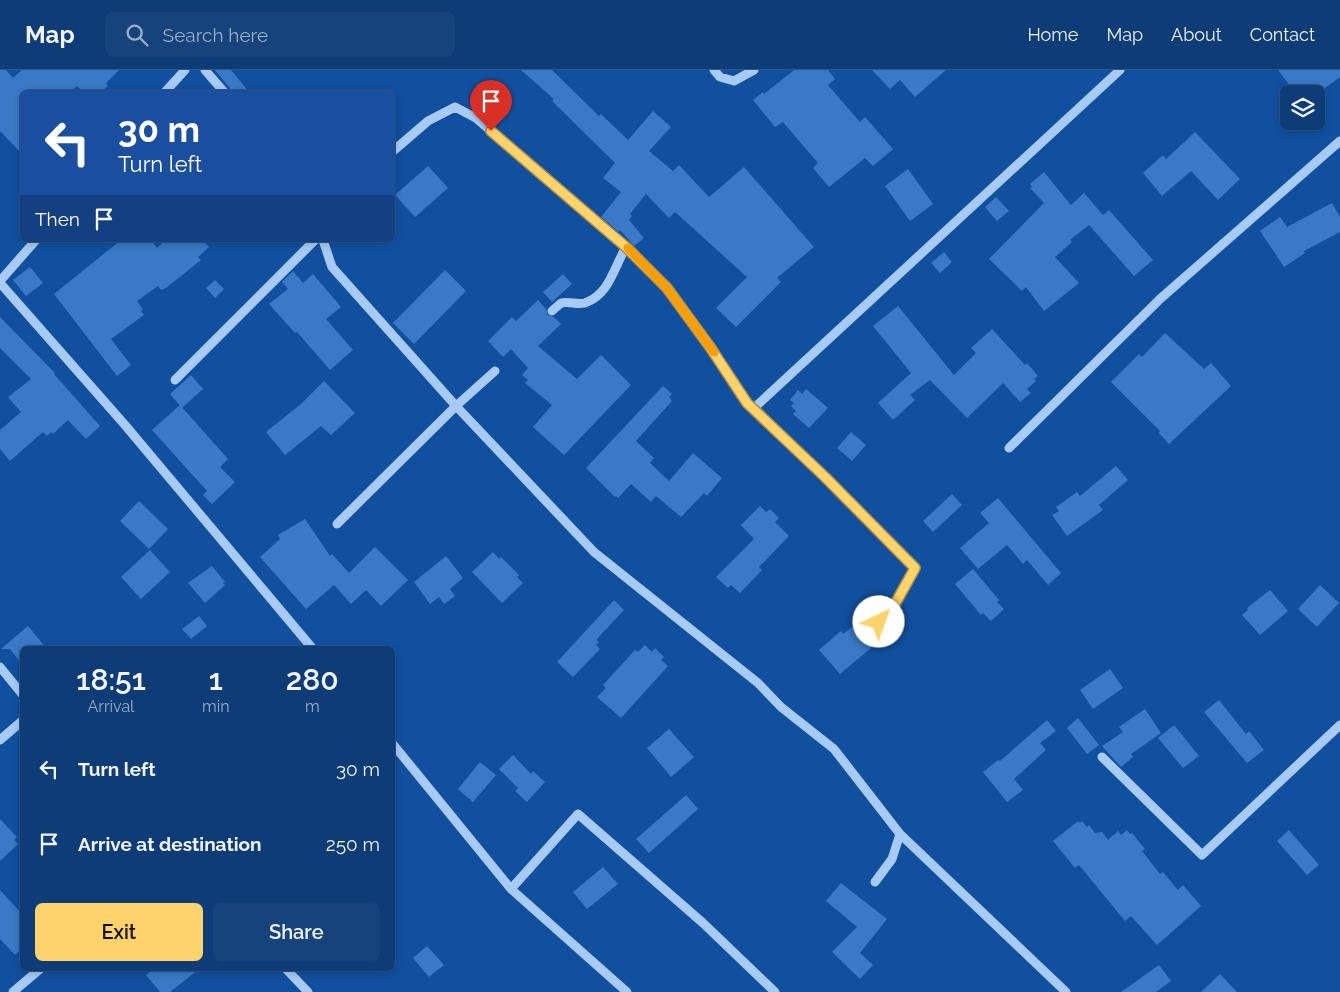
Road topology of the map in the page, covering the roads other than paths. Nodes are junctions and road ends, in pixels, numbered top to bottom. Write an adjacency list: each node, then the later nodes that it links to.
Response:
1 (185, 70): 6 (street)
2 (205, 70): 7 (street)
3 (714, 70): 4 (street)
4 (754, 70)
5 (1120, 70): 19 (street)
6 (167, 90)
7 (222, 90)
8 (1340, 141): 20 (street)
9 (395, 149): 13 (street)
10 (34, 242): 14 (street)
11 (313, 242): 17 (street)
12 (324, 242): 18 (street)
13 (626, 247): 15 (street); 19 (street)
14 (0, 282): 23 (street)
15 (552, 311)
16 (496, 371): 18 (street)
17 (175, 380)
18 (456, 406): 21 (street); 31 (street)
19 (754, 408): 22 (street)
20 (1009, 448)
21 (337, 524)
22 (879, 622)
23 (310, 646)
24 (0, 667): 25 (street)
25 (20, 692)
26 (20, 724): 28 (street)
27 (1340, 724): 30 (street)
28 (0, 740)
29 (395, 747): 33 (street)
30 (1102, 757)
31 (900, 834): 32 (street); 40 (street)
32 (875, 882)
33 (511, 889): 38 (street); 39 (street)
34 (38, 971): 36 (street)
35 (288, 971): 37 (street)
36 (13, 992)
37 (308, 992)
38 (627, 992)
39 (775, 992)
40 (1066, 992)

